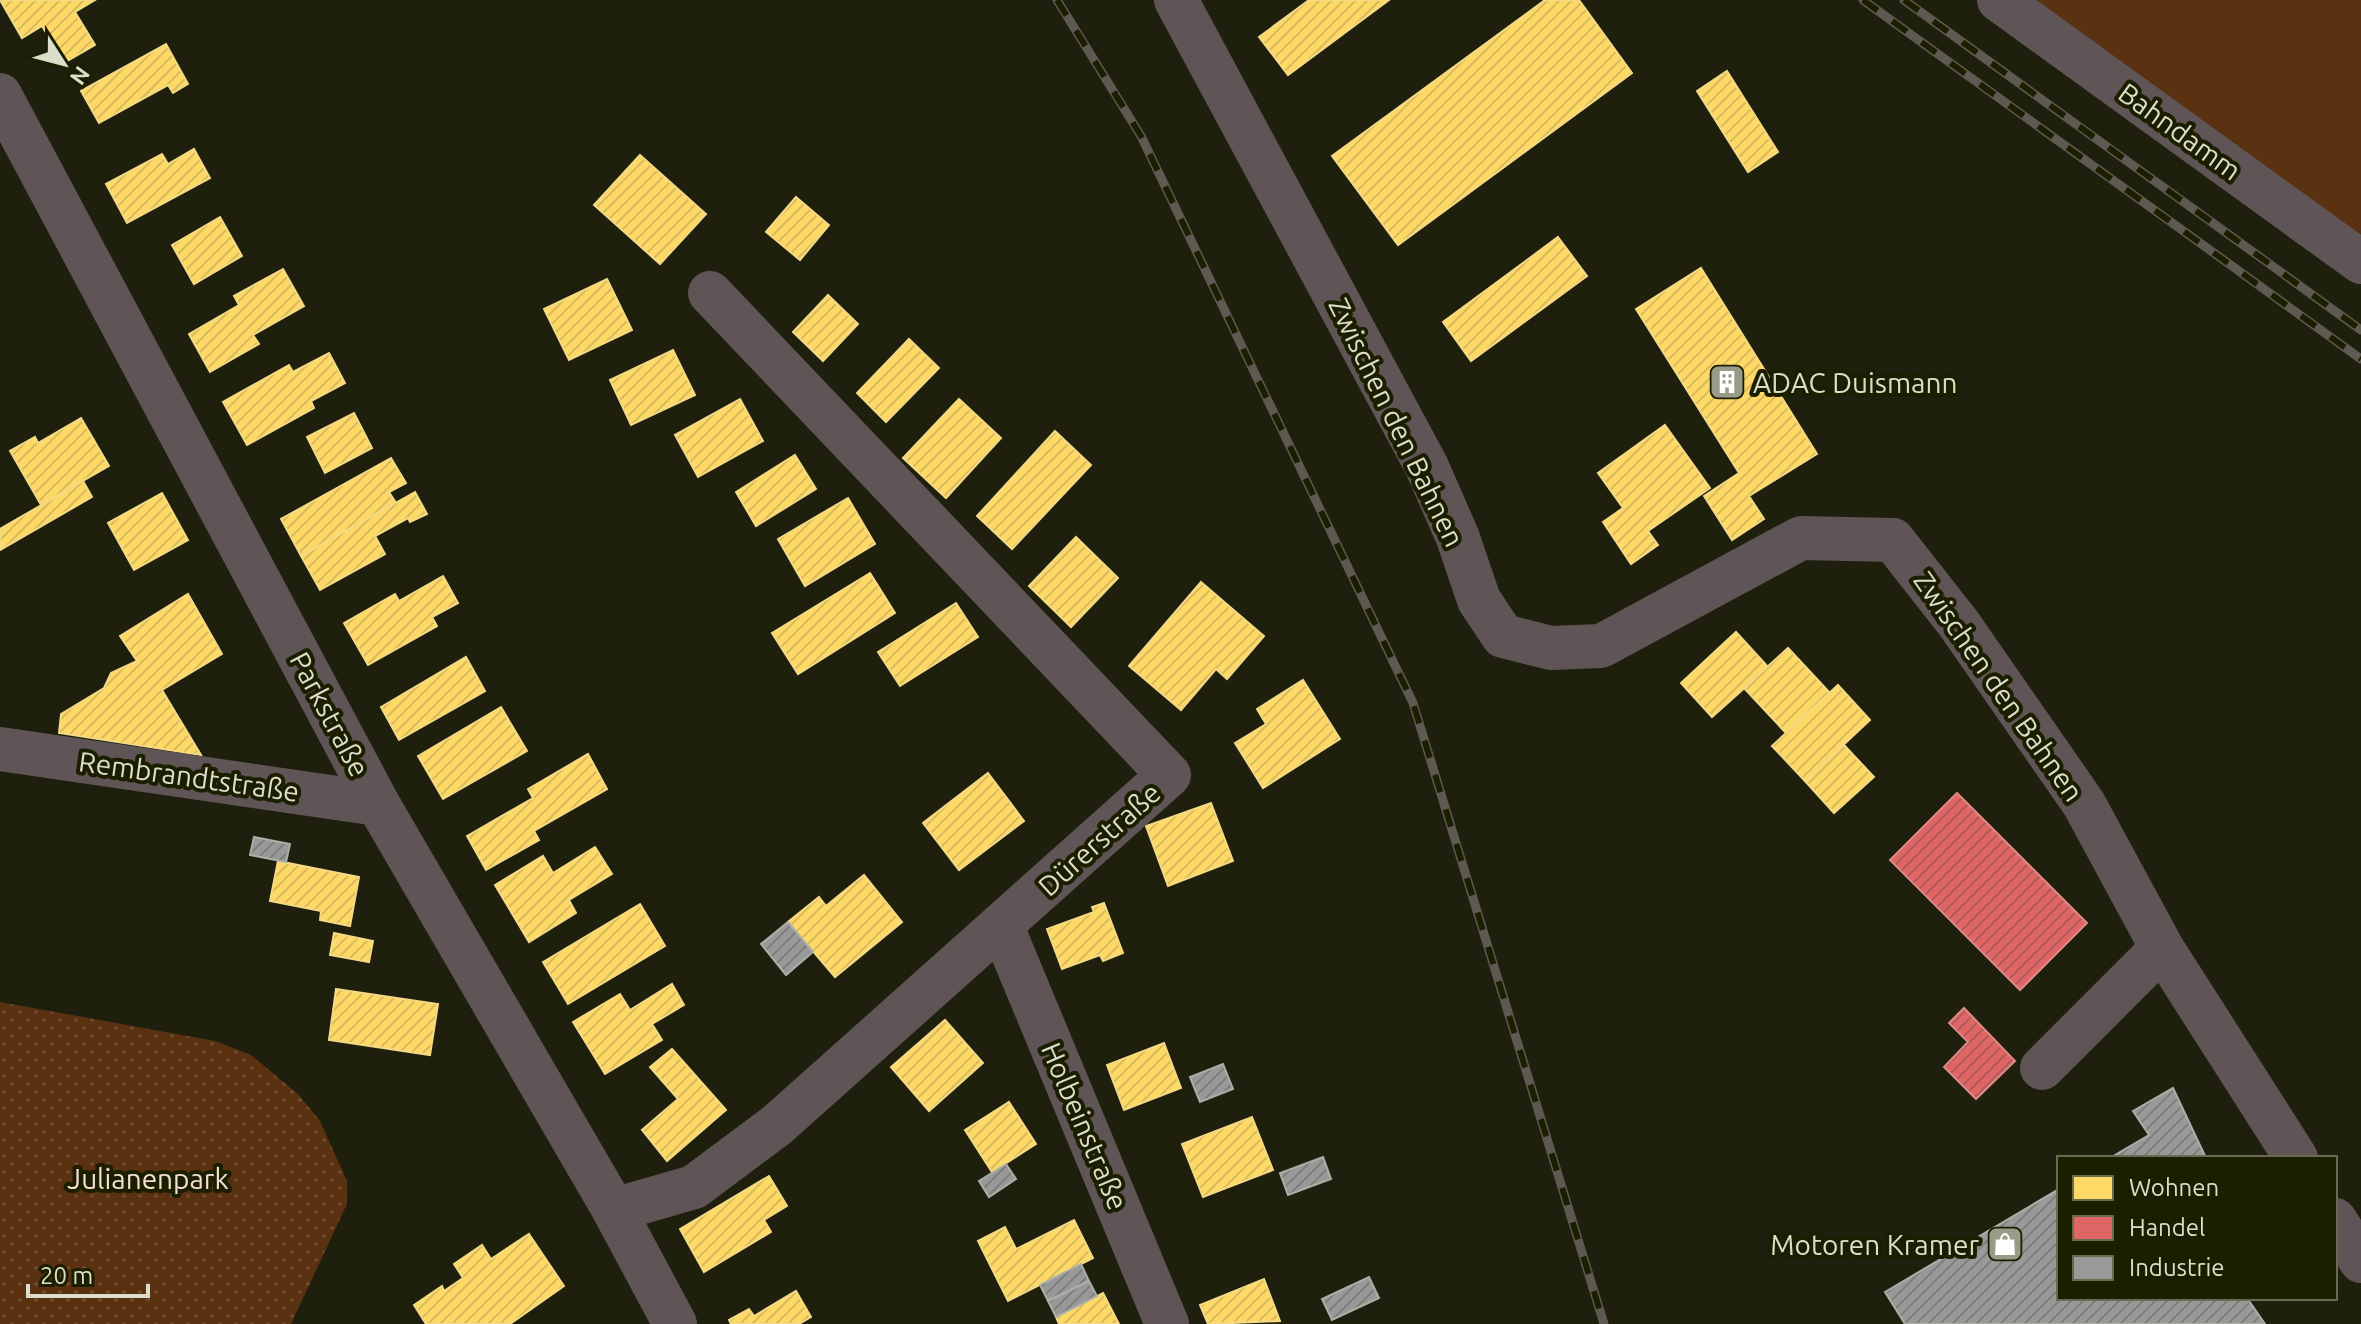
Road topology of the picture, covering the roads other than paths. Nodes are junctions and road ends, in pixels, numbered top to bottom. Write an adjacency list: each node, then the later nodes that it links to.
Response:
1 (1176, 0): 9 (street, Zwischen den Bahnen)
2 (1999, 0): 4 (street, Bahndamm)
3 (0, 95): 7 (street, Parkstraße)
4 (2361, 262)
5 (710, 293): 8 (street, Dürerstraße)
6 (0, 749): 7 (street, Rembrandtstraße)
7 (378, 804): 12 (street, Parkstraße)
8 (1002, 927): 12 (street, Dürerstraße); 16 (street, Holbeinstraße)
9 (2162, 948): 10 (street); 11 (street, Zwischen den Bahnen)
10 (2042, 1068)
11 (2295, 1156)
12 (614, 1210): 15 (street, Parkstraße)
13 (2337, 1223): 14 (street)
14 (2361, 1261)
15 (675, 1324)
16 (1167, 1324)

